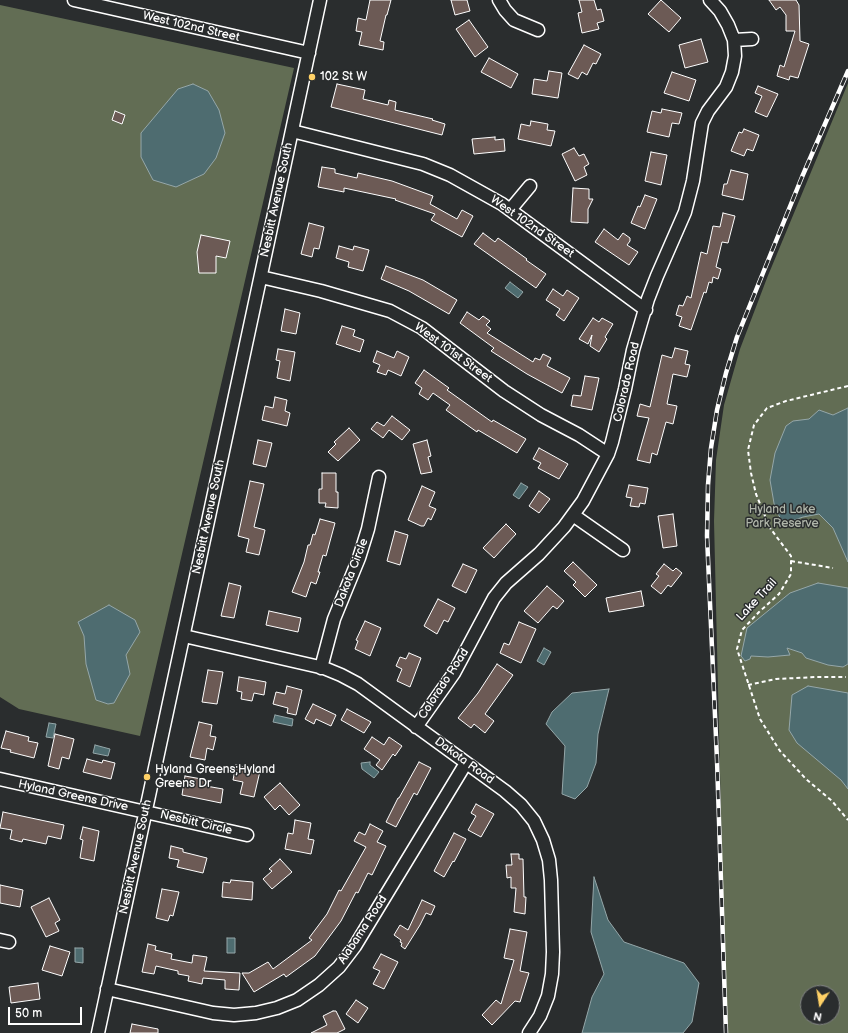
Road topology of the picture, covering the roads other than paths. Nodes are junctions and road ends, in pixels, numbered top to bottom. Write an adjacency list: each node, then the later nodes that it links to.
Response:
1 (74, 0): 8 (street, West 102nd Street)
2 (320, 0): 8 (street, Nesbitt Avenue South)
3 (499, 0): 5 (street)
4 (710, 0): 7 (street, Colorado Road)
5 (538, 30)
6 (752, 39): 7 (street)
7 (734, 40): 13 (street, Colorado Road)
8 (309, 53): 9 (street, Nesbitt Avenue South)
9 (292, 131): 11 (street, West 102nd Street); 12 (street, Nesbitt Avenue South)
10 (530, 186): 11 (street)
11 (510, 210): 13 (street, West 102nd Street)
12 (261, 277): 14 (street, West 101st Street); 18 (street, Nesbitt Avenue South)
13 (646, 310): 14 (street, Colorado Road)
14 (608, 454): 16 (street, Colorado Road)
15 (380, 477): 19 (street, Dakota Circle)
16 (573, 515): 17 (street); 20 (street, Colorado Road)
17 (623, 550)
18 (184, 636): 19 (street, Dakota Road); 23 (street, Nesbitt Avenue South)
19 (321, 668): 20 (street, Dakota Road)
20 (416, 727): 21 (street, Dakota Road)
21 (466, 763): 25 (street, Alabama Road); 27 (street, Dakota Road)
22 (0, 779): 23 (street, Hyland Greens Drive)
23 (145, 812): 24 (street, Nesbitt Circle); 25 (street, Nesbitt Avenue South)
24 (247, 835)
25 (107, 990): 26 (street, Nesbitt Avenue South)
26 (98, 1033)
27 (529, 1033)

